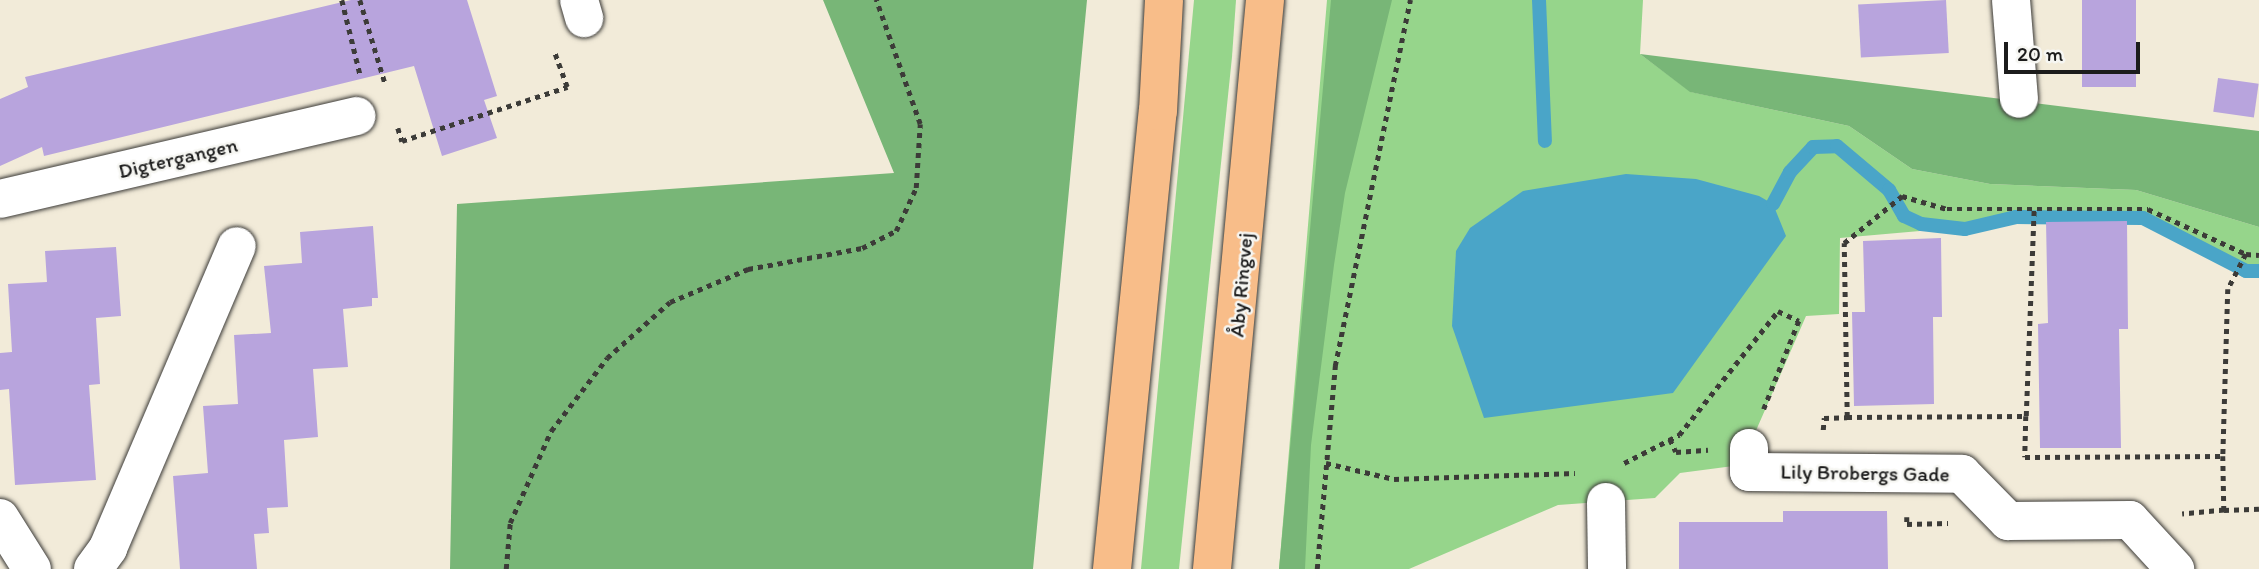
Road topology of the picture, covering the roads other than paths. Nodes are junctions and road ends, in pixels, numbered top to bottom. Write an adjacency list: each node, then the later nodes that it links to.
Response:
1 (1164, 0): 13 (main road)
2 (1265, 0): 14 (main road, Åby Ringvej)
3 (2011, 0): 4 (street)
4 (2019, 99)
5 (356, 116): 6 (street, Digtergangen)
6 (0, 199)
7 (237, 246): 12 (street)
8 (1749, 447): 16 (street, Lily Brobergs Gade)
9 (1606, 502): 15 (street)
10 (0, 518): 11 (street)
11 (32, 569)
12 (93, 569)
13 (1112, 569)
14 (1212, 569)
15 (1607, 569)
16 (2175, 569)

